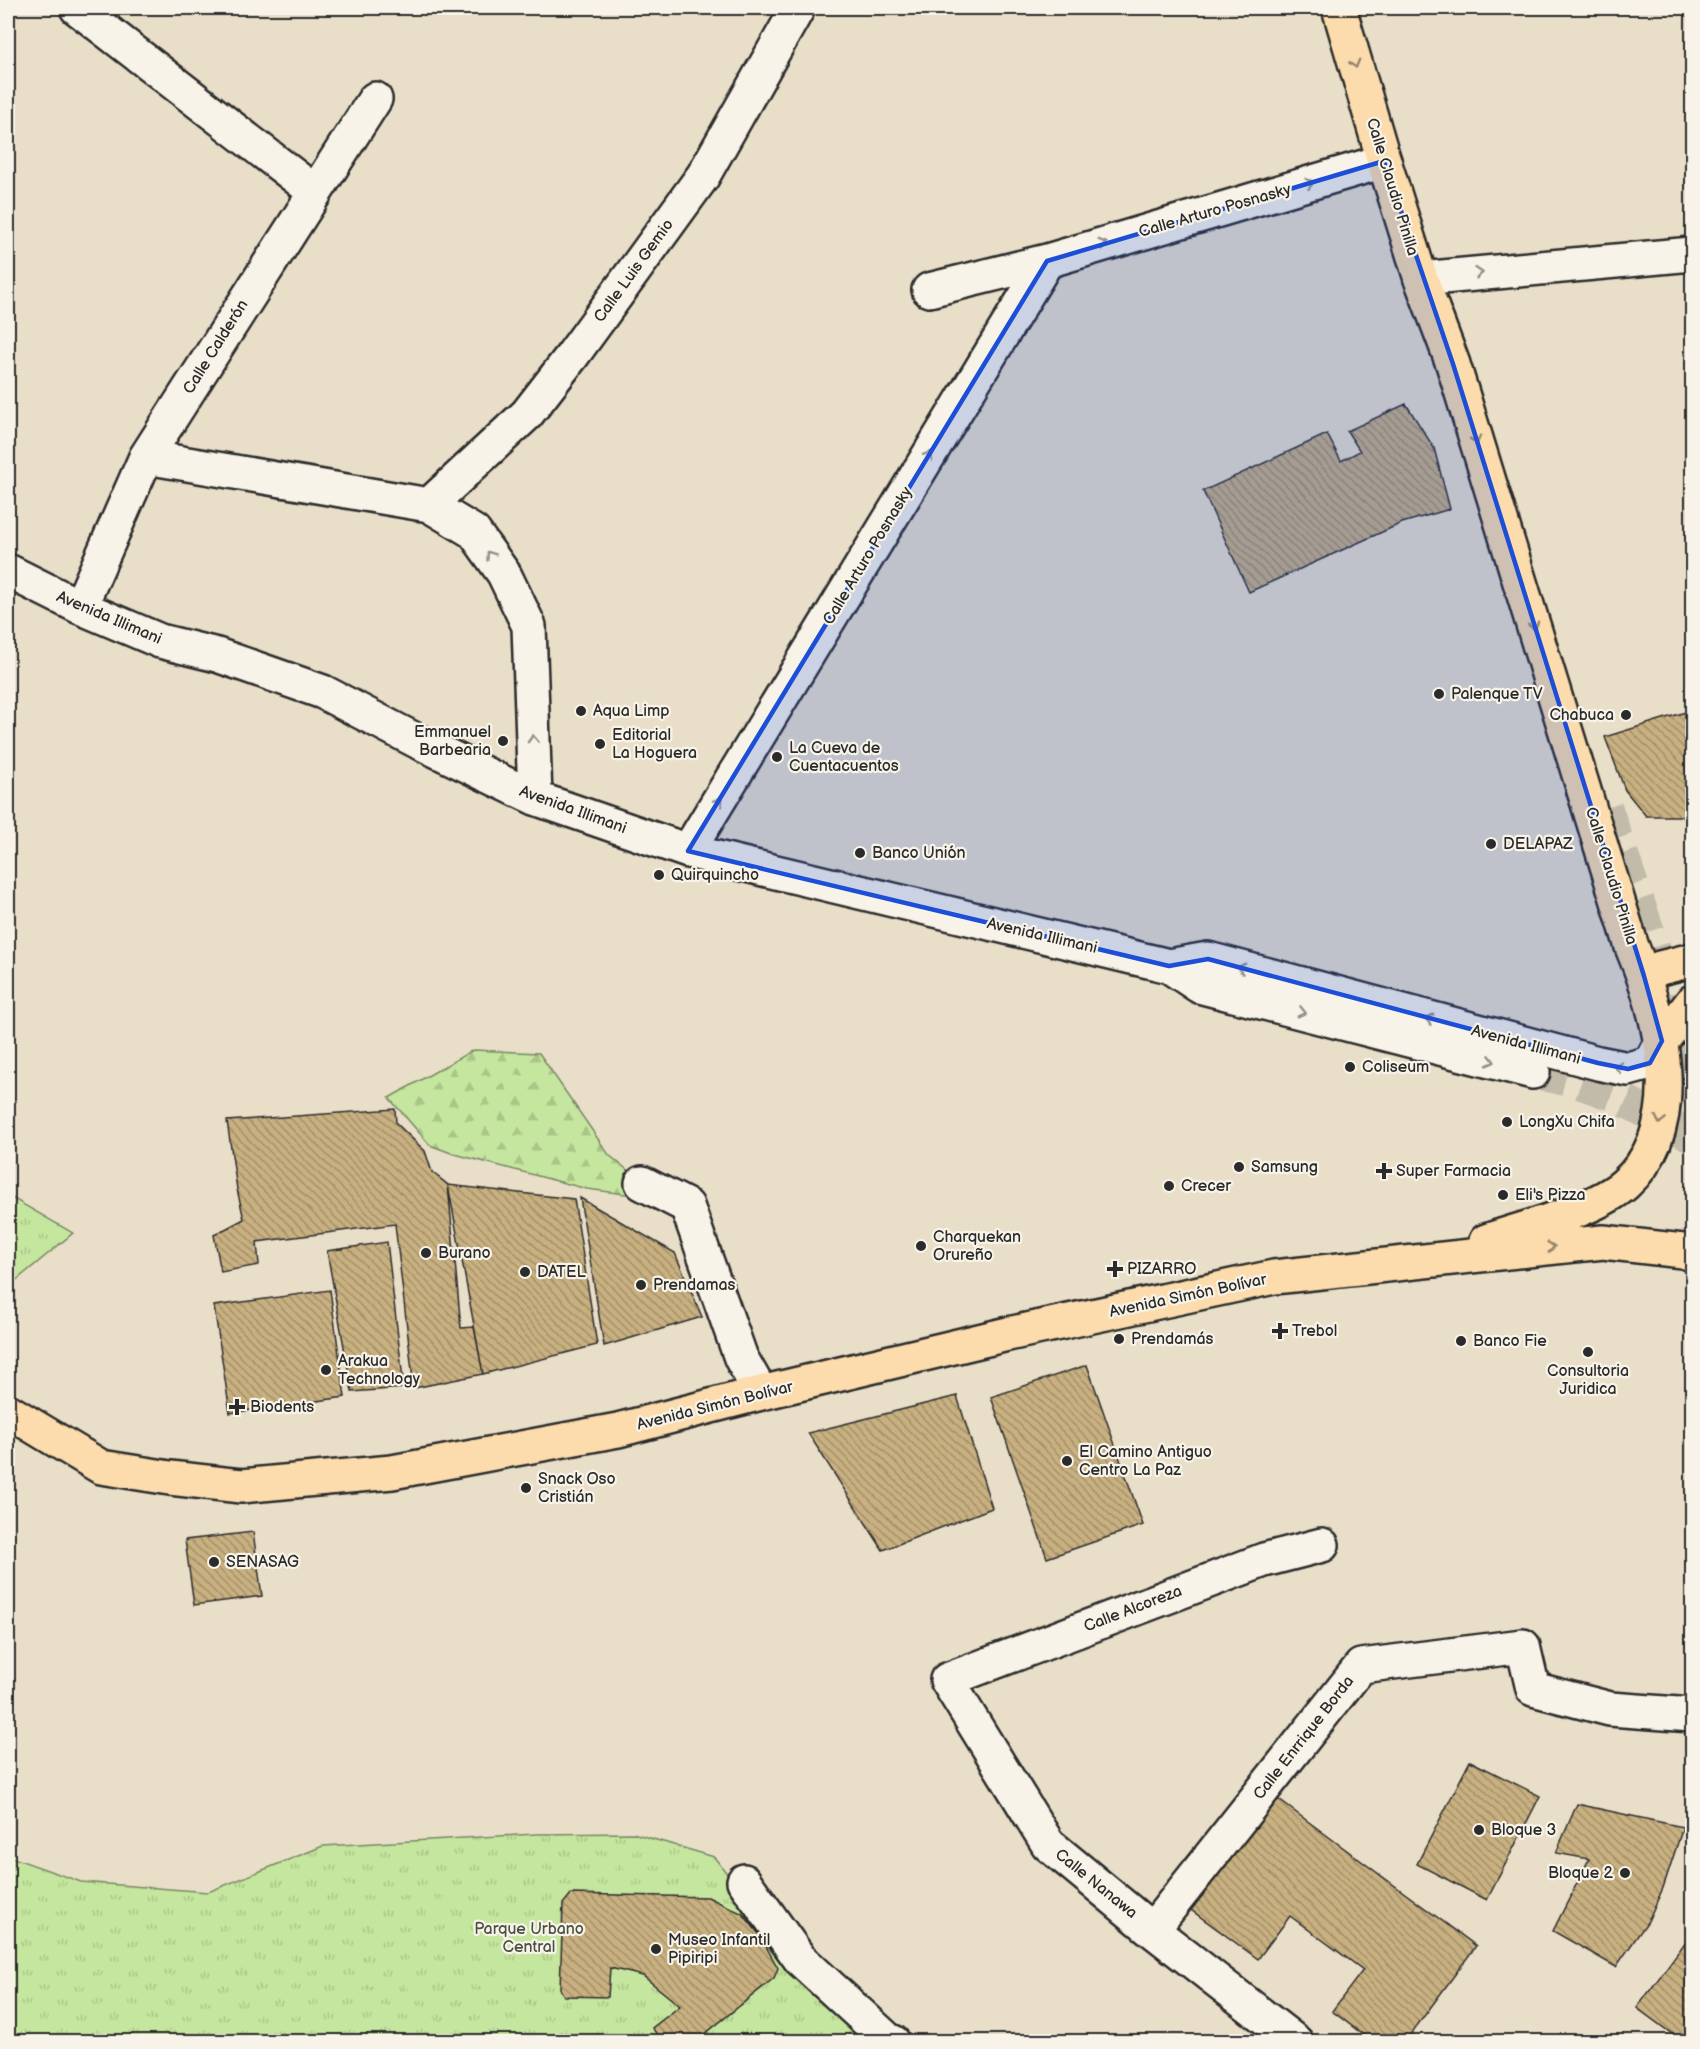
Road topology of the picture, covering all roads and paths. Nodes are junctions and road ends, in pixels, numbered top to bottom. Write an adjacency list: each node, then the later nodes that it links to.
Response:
1 (77, 8): 6 (street)
2 (798, 8): 14 (street, Calle Luis Gemio)
3 (1339, 8): 5 (main road, Calle Claudio Pinilla, one-way to 5)
4 (375, 99): 6 (street, Calle Calderón)
5 (1384, 161): 8 (street, Calle Arturo Posnasky, one-way to 5); 9 (main road, Calle Claudio Pinilla)
6 (315, 192): 13 (street, Calle Calderón)
7 (1692, 254): 9 (street, one-way to 7)
8 (1047, 261): 10 (street, Calle Arturo Posnasky); 18 (street, Calle Arturo Posnasky, one-way to 8)
9 (1421, 279): 11 (main road, Calle Claudio Pinilla)
10 (929, 290)
11 (1453, 364): 12 (main road, Calle Claudio Pinilla); 21 (main road, Calle Claudio Pinilla, one-way to 21)
12 (1476, 407)
13 (146, 457): 14 (street); 16 (street, Calle Calderón)
14 (429, 505): 17 (street, one-way to 14)
15 (8, 570): 16 (street, Avenida Illimani)
16 (80, 607): 17 (street, Avenida Illimani)
17 (535, 798): 18 (street, Avenida Illimani)
18 (688, 851): 20 (street, Avenida Illimani)
19 (1692, 960): 21 (main road)
20 (1169, 966): 23 (street, Avenida Illimani, one-way to 20); 24 (street, Avenida Illimani, one-way to 24)
21 (1644, 976): 23 (main road, Calle Claudio Pinilla)
22 (1692, 1002): 23 (main road)
23 (1662, 1041): 27 (main road, Calle Claudio Pinilla, one-way to 27)
24 (1533, 1072)
25 (642, 1183): 28 (street)
26 (1688, 1252): 27 (main road, one-way to 26)
27 (1430, 1260): 28 (main road, Avenida Simón Bolívar)
28 (761, 1393): 29 (main road, Avenida Simón Bolívar)
29 (8, 1411)
30 (1322, 1545): 31 (street, Calle Alcoreza)
31 (947, 1680): 34 (street, Calle Nanawa)
32 (1692, 1715): 34 (street, Calle Enrrique Borda)
33 (744, 1881): 35 (street)
34 (1152, 1930): 36 (street, Calle Nanawa)
35 (893, 2042)
36 (1296, 2042)

